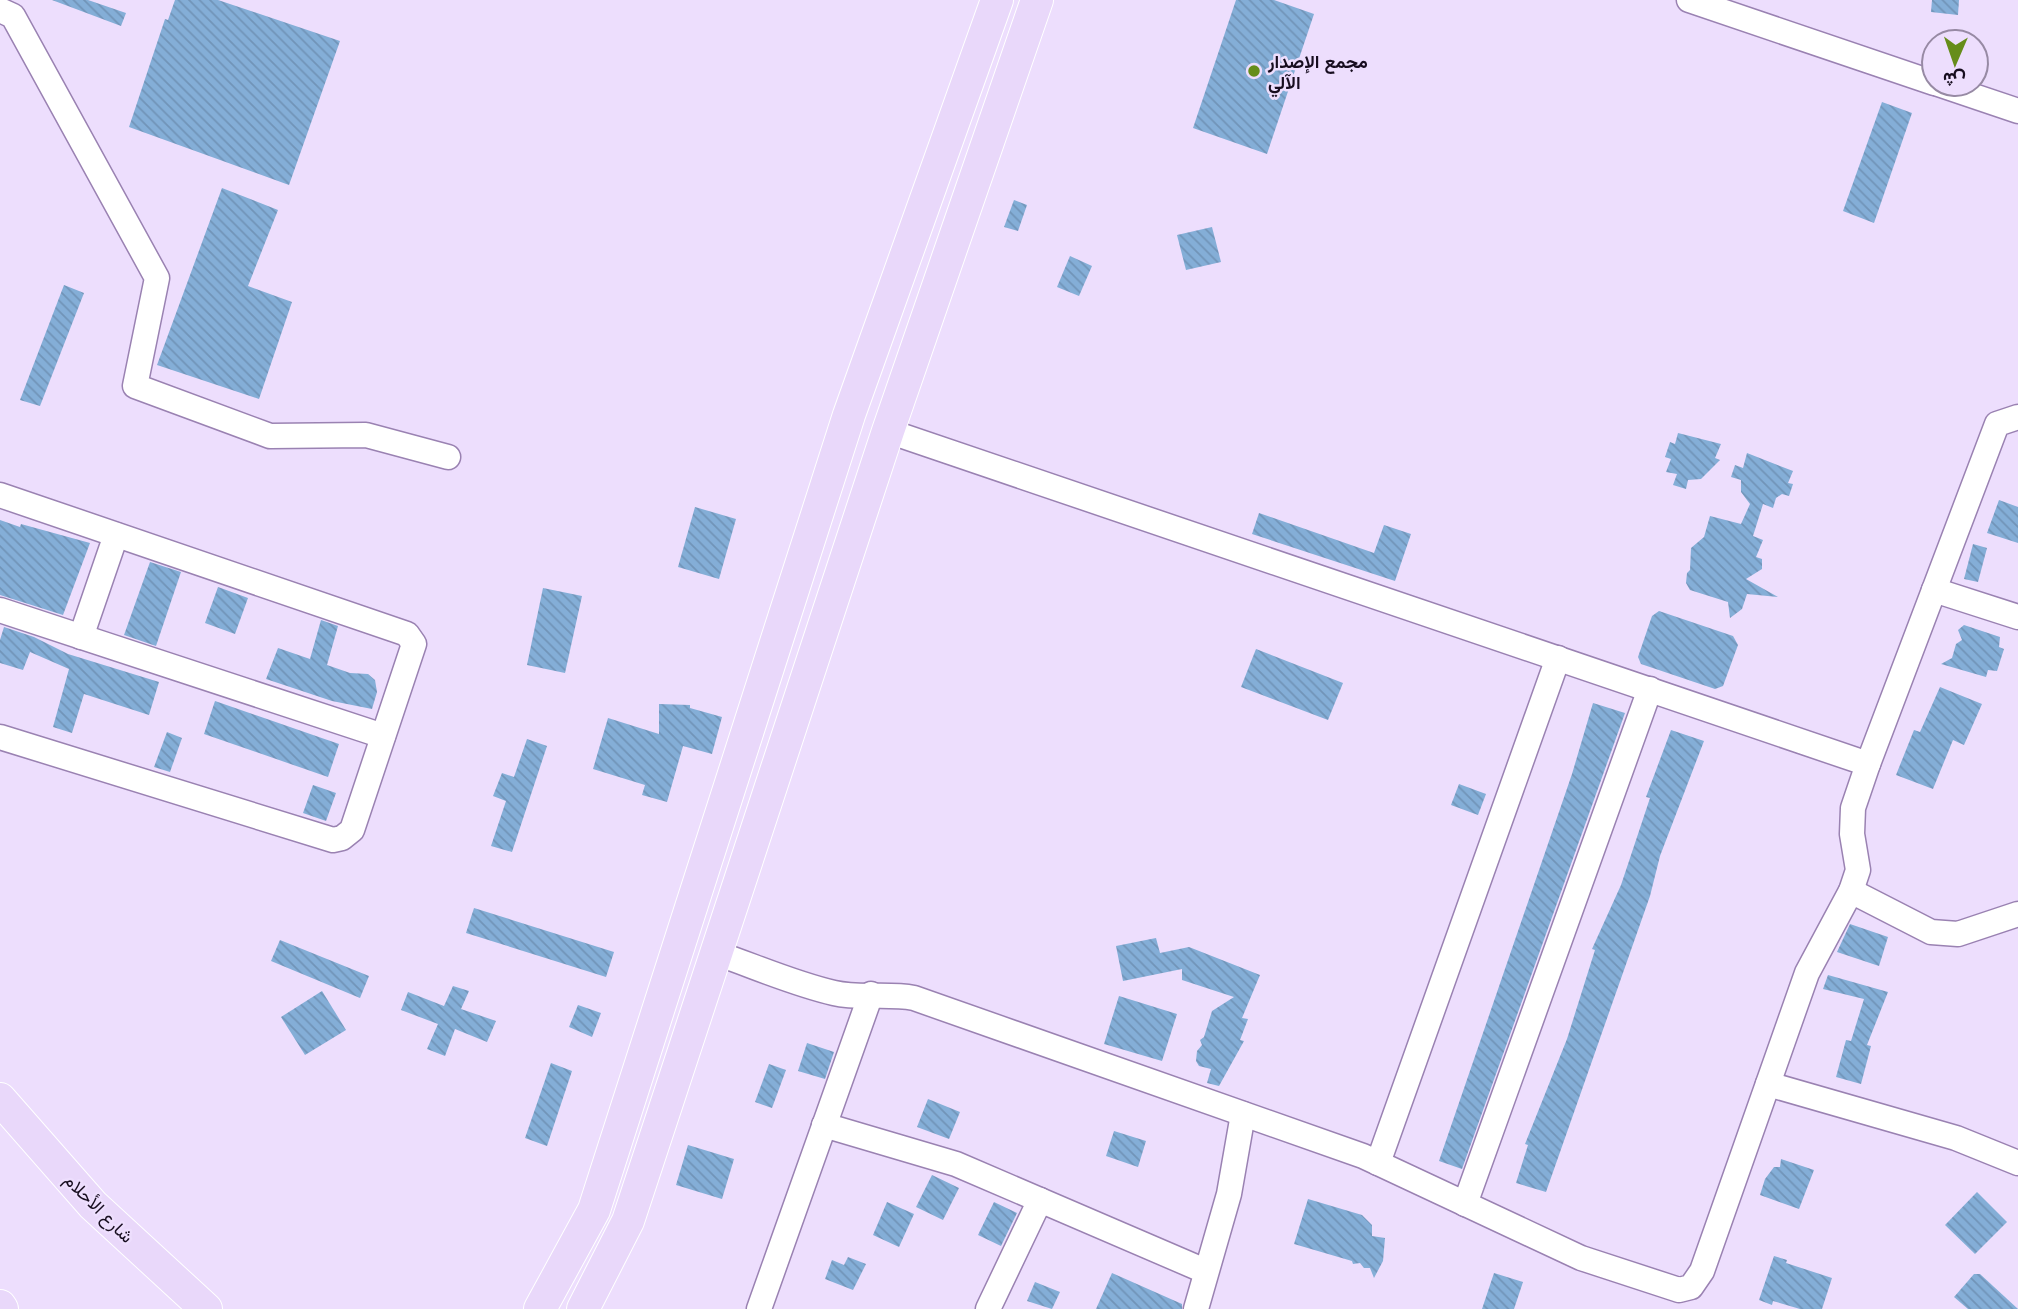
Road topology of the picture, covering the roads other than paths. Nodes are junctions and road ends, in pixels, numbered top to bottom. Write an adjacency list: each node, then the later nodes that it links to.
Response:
1 (997, 0): 8 (main road)
2 (1037, 0): 10 (main road)
3 (1689, 0): 5 (street)
4 (0, 10): 11 (street)
5 (1920, 78)
6 (1980, 98): 7 (street)
7 (2018, 111)
8 (849, 415): 10 (main road); 27 (main road)
9 (2018, 417): 14 (street)
10 (888, 431): 18 (street); 25 (main road)
11 (448, 457)
12 (0, 495): 13 (street)
13 (116, 535): 17 (street); 20 (street)
14 (1934, 590): 16 (street); 22 (street)
15 (0, 610): 17 (street)
16 (2018, 617)
17 (81, 637): 20 (street)
18 (1558, 658): 19 (street); 33 (street)
19 (1650, 689): 22 (street); 36 (street)
20 (383, 736): 21 (street)
21 (0, 737)
22 (1868, 764): 23 (street)
23 (1852, 891): 24 (street); 29 (street)
24 (2018, 914)
25 (716, 953): 26 (street); 28 (main road)
26 (871, 994): 31 (street); 32 (street)
27 (640, 1070): 28 (main road); 39 (main road)
28 (673, 1083): 40 (main road)
29 (1768, 1084): 34 (street); 36 (street)
30 (0, 1099): 38 (main road, شارع الأحلام)
31 (1243, 1114): 33 (street); 37 (street)
32 (824, 1125): 35 (street); 41 (street)
33 (1378, 1163): 36 (street)
34 (2018, 1163)
35 (1040, 1200): 37 (street); 42 (street)
36 (1465, 1204)
37 (1205, 1271): 43 (street)
38 (206, 1309)
39 (540, 1309)
40 (583, 1309)
41 (760, 1309)
42 (988, 1309)
43 (1196, 1309)

